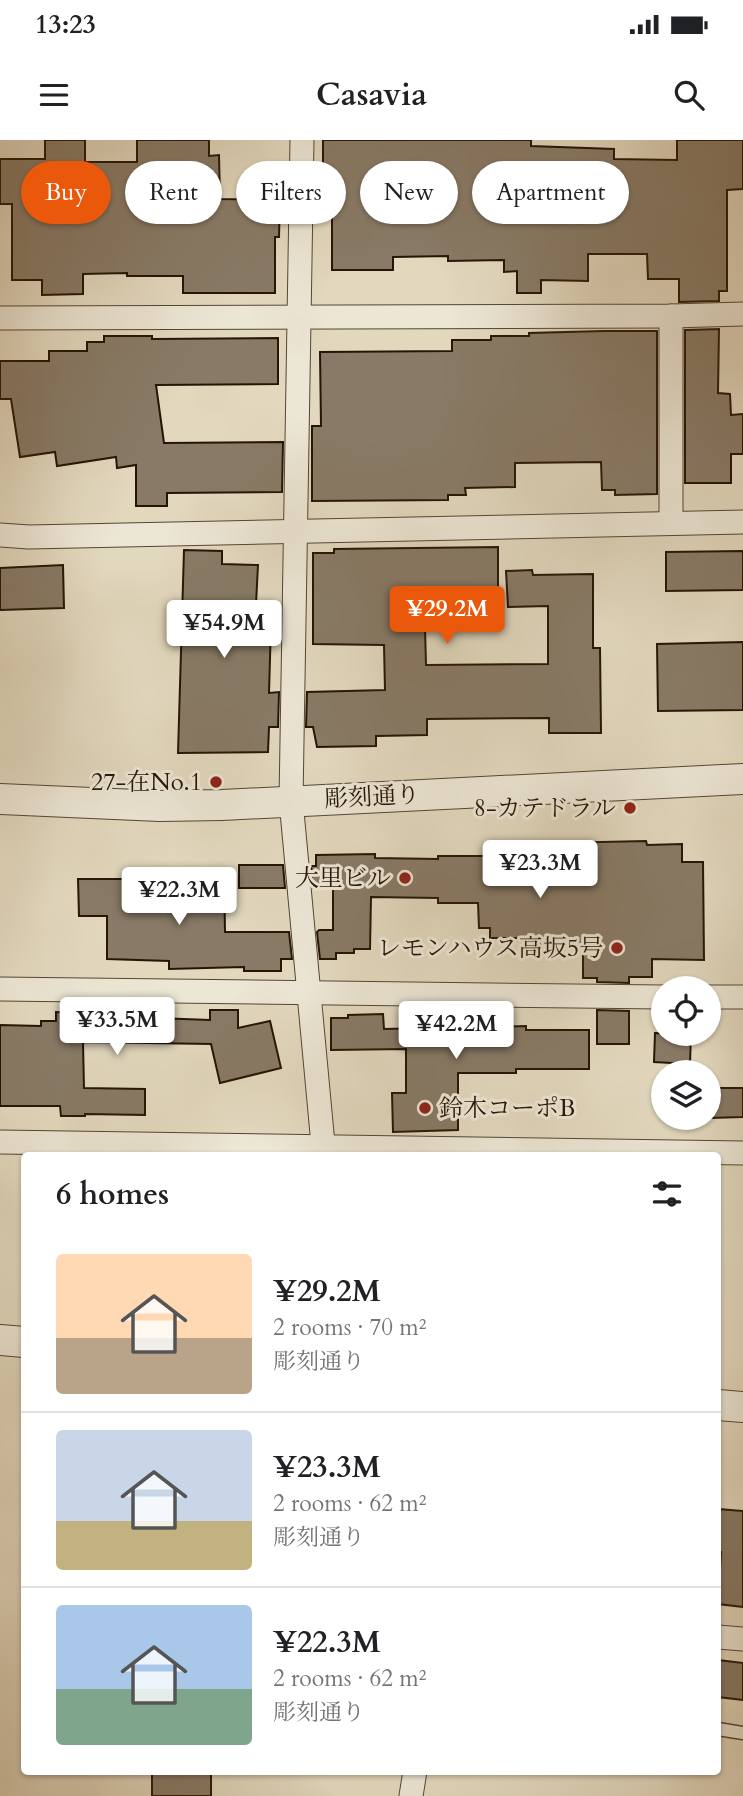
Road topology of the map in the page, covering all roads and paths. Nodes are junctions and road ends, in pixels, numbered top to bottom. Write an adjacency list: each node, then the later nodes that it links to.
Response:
1 (302, 140): 5 (street)
2 (743, 314): 3 (street)
3 (671, 316): 5 (street); 7 (street)
4 (0, 318): 5 (street)
5 (299, 318): 8 (street)
6 (743, 522): 7 (street)
7 (671, 523): 8 (street)
8 (295, 531): 9 (street); 12 (street)
9 (0, 535)
10 (743, 779): 12 (street, 彫刻通り)
11 (0, 799): 12 (street, 彫刻通り)
12 (291, 801): 14 (street)
13 (0, 989): 14 (street)
14 (308, 993): 15 (street); 19 (street)
15 (651, 997)
16 (721, 997): 17 (street)
17 (743, 998)
18 (0, 1142): 19 (street)
19 (324, 1151): 20 (street)
20 (534, 1152)
21 (721, 1153): 22 (street)
22 (743, 1153)
23 (0, 1340): 24 (street)
24 (21, 1342)
25 (721, 1405): 26 (street)
26 (743, 1407)
27 (721, 1637): 28 (street)
28 (743, 1639)
29 (721, 1729): 30 (lane)
30 (743, 1733)
31 (414, 1775): 32 (street)
32 (411, 1796)

